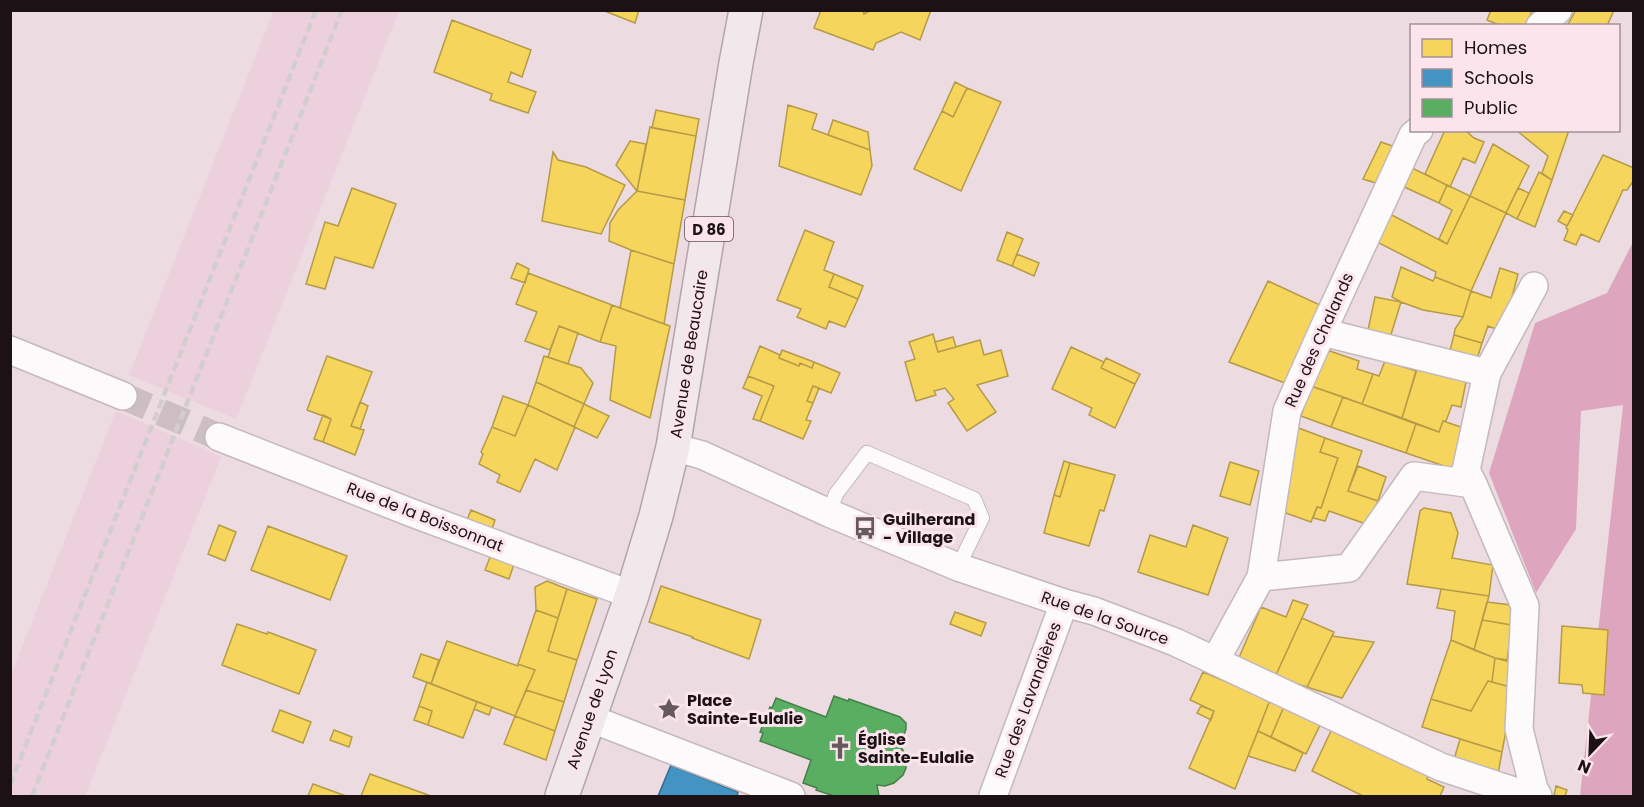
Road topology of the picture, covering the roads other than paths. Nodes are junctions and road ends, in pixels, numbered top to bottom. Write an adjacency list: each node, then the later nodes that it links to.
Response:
1 (746, 10): 11 (main road, Avenue de Beaucaire / D 86)
2 (1558, 10): 3 (street)
3 (1542, 24)
4 (1417, 132): 6 (street, Rue des Chalands)
5 (1534, 286): 8 (street)
6 (1322, 332): 8 (street); 15 (street, Rue des Chalands)
7 (10, 350): 9 (street)
8 (1487, 373): 12 (street)
9 (123, 396)
10 (219, 437): 17 (street, Rue de la Boissonnat)
11 (673, 447): 13 (street, Rue de la Source); 17 (main road, Avenue de Beaucaire / D 86)
12 (1473, 484): 15 (street); 20 (street)
13 (828, 513): 14 (street, Rue de la Source); 14 (lane)
14 (958, 567): 16 (street, Rue de la Source)
15 (1261, 577): 18 (street, Rue des Chalands)
16 (1064, 603): 18 (street, Rue de la Source); 23 (street, Rue des Lavandières)
17 (627, 609): 19 (main road, Avenue de Lyon / D 86)
18 (1215, 661): 20 (street, Rue de la Source)
19 (589, 718): 21 (main road, Avenue de Lyon / D 86); 22 (street)
20 (1536, 793)
21 (562, 796)
22 (791, 796)
23 (993, 796)

